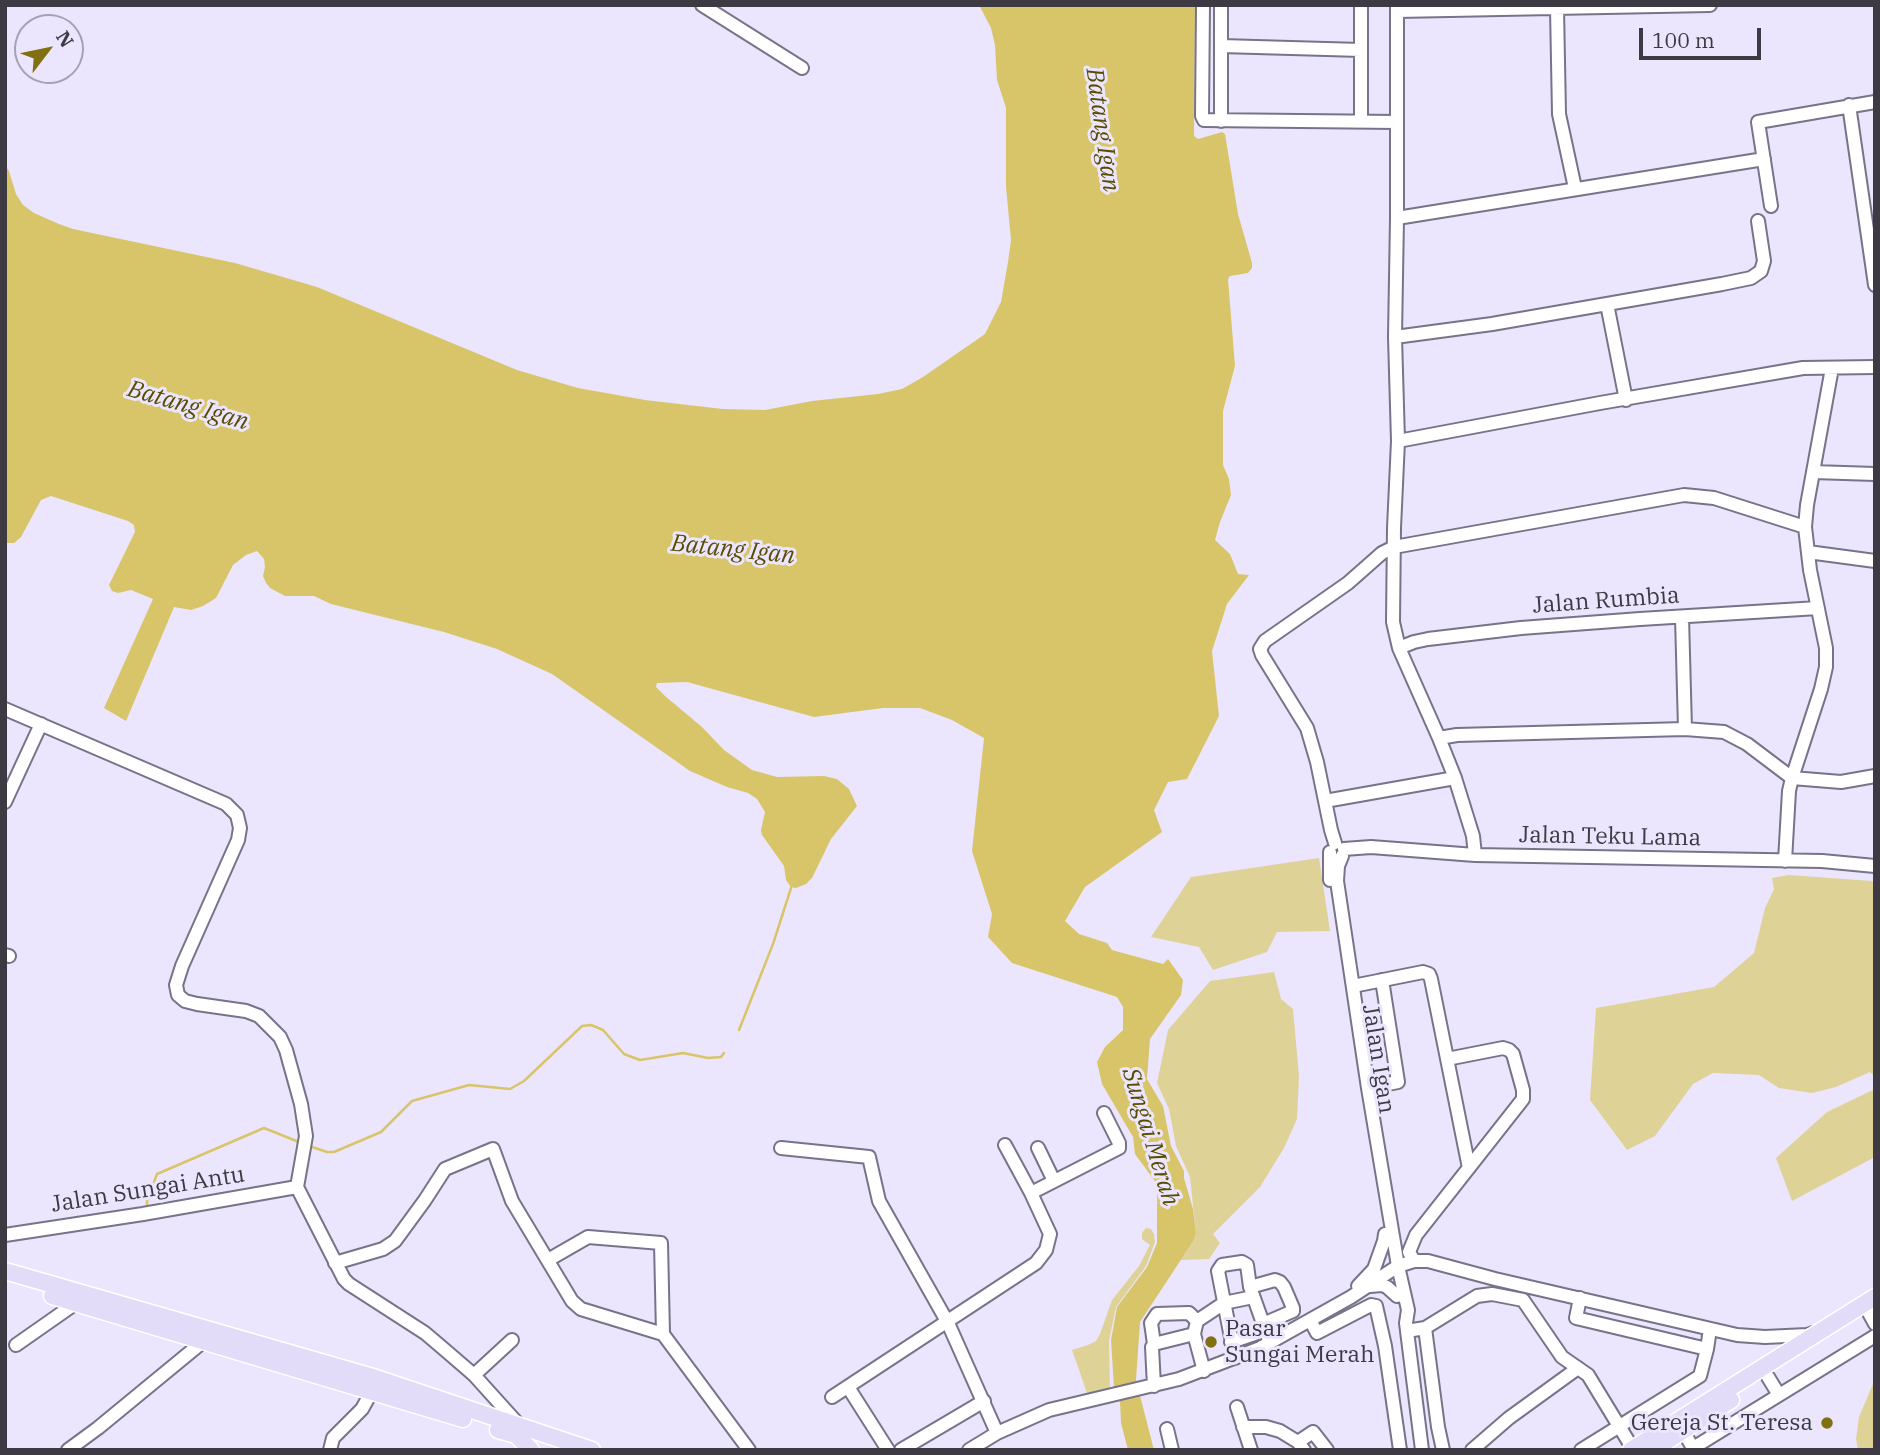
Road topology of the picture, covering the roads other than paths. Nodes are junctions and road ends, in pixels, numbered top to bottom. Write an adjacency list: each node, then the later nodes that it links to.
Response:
1 (702, 5): 10 (street)
2 (1203, 5): 13 (street)
3 (1221, 5): 8 (street)
4 (1361, 5): 9 (street)
5 (1710, 5): 7 (street)
6 (1397, 8): 7 (street); 15 (street)
7 (1557, 8): 17 (street)
8 (1221, 47): 9 (street); 13 (street)
9 (1361, 50): 14 (street)
10 (802, 68)
11 (1875, 102): 12 (street)
12 (1850, 105): 16 (street); 21 (street)
13 (1221, 121): 14 (street)
14 (1361, 121): 15 (street)
15 (1397, 122): 19 (street)
16 (1764, 159): 17 (street); 18 (street)
17 (1575, 188): 19 (street)
18 (1771, 206)
19 (1397, 218): 23 (street)
20 (1758, 221): 22 (street)
21 (1875, 285)
22 (1607, 304): 23 (street); 26 (street)
23 (1395, 337): 27 (street)
24 (1875, 367): 25 (street)
25 (1832, 368): 26 (street); 28 (street)
26 (1626, 400): 27 (street)
27 (1398, 441): 31 (street)
28 (1813, 472): 29 (street); 30 (street)
29 (1875, 474)
30 (1805, 527): 31 (street); 32 (street)
31 (1394, 547): 36 (street); 44 (street)
32 (1808, 552): 33 (street); 34 (street)
33 (1875, 561)
34 (1818, 608): 35 (street, Jalan Rumbia); 43 (street)
35 (1682, 617): 36 (street, Jalan Rumbia); 39 (street)
36 (1399, 648): 40 (street)
37 (5, 709): 38 (street)
38 (41, 724): 45 (street); 60 (street)
39 (1685, 729): 40 (street); 43 (street)
40 (1439, 738): 42 (street)
41 (1875, 776): 43 (street)
42 (1455, 778): 44 (street); 47 (street)
43 (1792, 778): 48 (street)
44 (1325, 801): 46 (street)
45 (5, 803)
46 (1338, 850): 47 (street, Jalan Teku Lama); 51 (street, Jalan Igan); 63 (street, Jalan Igan)
47 (1475, 855): 48 (street, Jalan Teku Lama)
48 (1785, 861): 49 (street, Jalan Teku Lama)
49 (1875, 866)
50 (1382, 980): 51 (street); 52 (street); 53 (street)
51 (1353, 986): 53 (street, Jalan Igan)
52 (1447, 1059): 58 (street); 58 (street)
53 (1368, 1088): 62 (street, Jalan Igan)
54 (1104, 1113): 59 (street)
55 (1005, 1145): 61 (street)
56 (781, 1148): 84 (street)
57 (1038, 1148): 59 (street)
58 (1469, 1168): 65 (street)
59 (1054, 1181): 61 (street)
60 (297, 1187): 64 (street, Jalan Sungai Antu); 68 (street)
61 (1031, 1193): 84 (street)
62 (1389, 1213): 65 (street); 69 (street, Jalan Igan)
63 (1385, 1234): 69 (street, Jalan Igan); 80 (street)
64 (5, 1235)
65 (1416, 1235): 67 (street); 69 (street)
66 (548, 1259): 68 (street); 91 (street); 91 (street)
67 (1413, 1261): 69 (street); 71 (street)
68 (335, 1263): 102 (street)
69 (1394, 1269): 74 (street); 77 (street); 86 (street)
70 (5, 1271): 73 (main road)
71 (1495, 1279): 76 (street); 79 (street)
72 (5, 1282): 73 (main road)
73 (36, 1285): 78 (main road)
74 (1369, 1286): 77 (street); 80 (street)
75 (1252, 1292): 81 (street); 81 (street); 90 (street); 90 (street)
76 (1492, 1294): 88 (street); 100 (street)
77 (1397, 1296): 86 (street)
78 (66, 1297): 93 (main road); 97 (street); 112 (main road)
79 (1580, 1298): 89 (street); 98 (street)
80 (1343, 1302): 83 (street)
81 (1224, 1303): 85 (street); 95 (street)
82 (1873, 1311): 87 (main road); 103 (main road)
83 (1310, 1320): 90 (street); 120 (street)
84 (948, 1323): 105 (street); 109 (street)
85 (1196, 1327): 96 (street); 96 (street); 101 (street)
86 (1406, 1327): 88 (street); 118 (street)
87 (1828, 1327): 89 (street); 122 (main road)
88 (1425, 1328): 133 (street)
89 (1710, 1329): 98 (street)
90 (1267, 1332): 95 (street); 99 (street)
91 (663, 1334): 126 (street)
92 (1875, 1336): 107 (street)
93 (205, 1340): 106 (main road); 123 (street)
94 (512, 1340): 102 (street)
95 (1231, 1342): 99 (street)
96 (1154, 1344): 104 (street)
97 (16, 1345)
98 (1707, 1349): 111 (street)
99 (1235, 1358): 101 (street)
100 (1577, 1368): 111 (street); 134 (street)
101 (1204, 1371): 104 (street)
102 (474, 1375): 112 (street)
103 (1768, 1377): 107 (street); 115 (main road)
104 (1154, 1386): 116 (street)
105 (848, 1387): 108 (street); 127 (street)
106 (372, 1391): 119 (street); 124 (main road)
107 (1779, 1395): 121 (street)
108 (832, 1397)
109 (984, 1401): 116 (street); 128 (street)
110 (1237, 1408): 113 (street)
111 (1619, 1425): 122 (street); 135 (street)
112 (520, 1426): 125 (main road)
113 (1243, 1427): 117 (street); 131 (street)
114 (1167, 1429): 130 (street)
115 (1683, 1431): 121 (street); 136 (main road)
116 (997, 1433): 129 (street)
117 (1301, 1446): 132 (street)
118 (1422, 1446): 120 (street)
119 (335, 1448)
120 (1400, 1448)
121 (1693, 1448)
122 (1632, 1449)
123 (68, 1450)
124 (531, 1450)
125 (593, 1450)
126 (749, 1450)
127 (888, 1450)
128 (901, 1450)
129 (969, 1450)
130 (1172, 1450)
131 (1251, 1450)
132 (1326, 1450)
133 (1443, 1450)
134 (1472, 1450)
135 (1581, 1450)
136 (1653, 1450)

